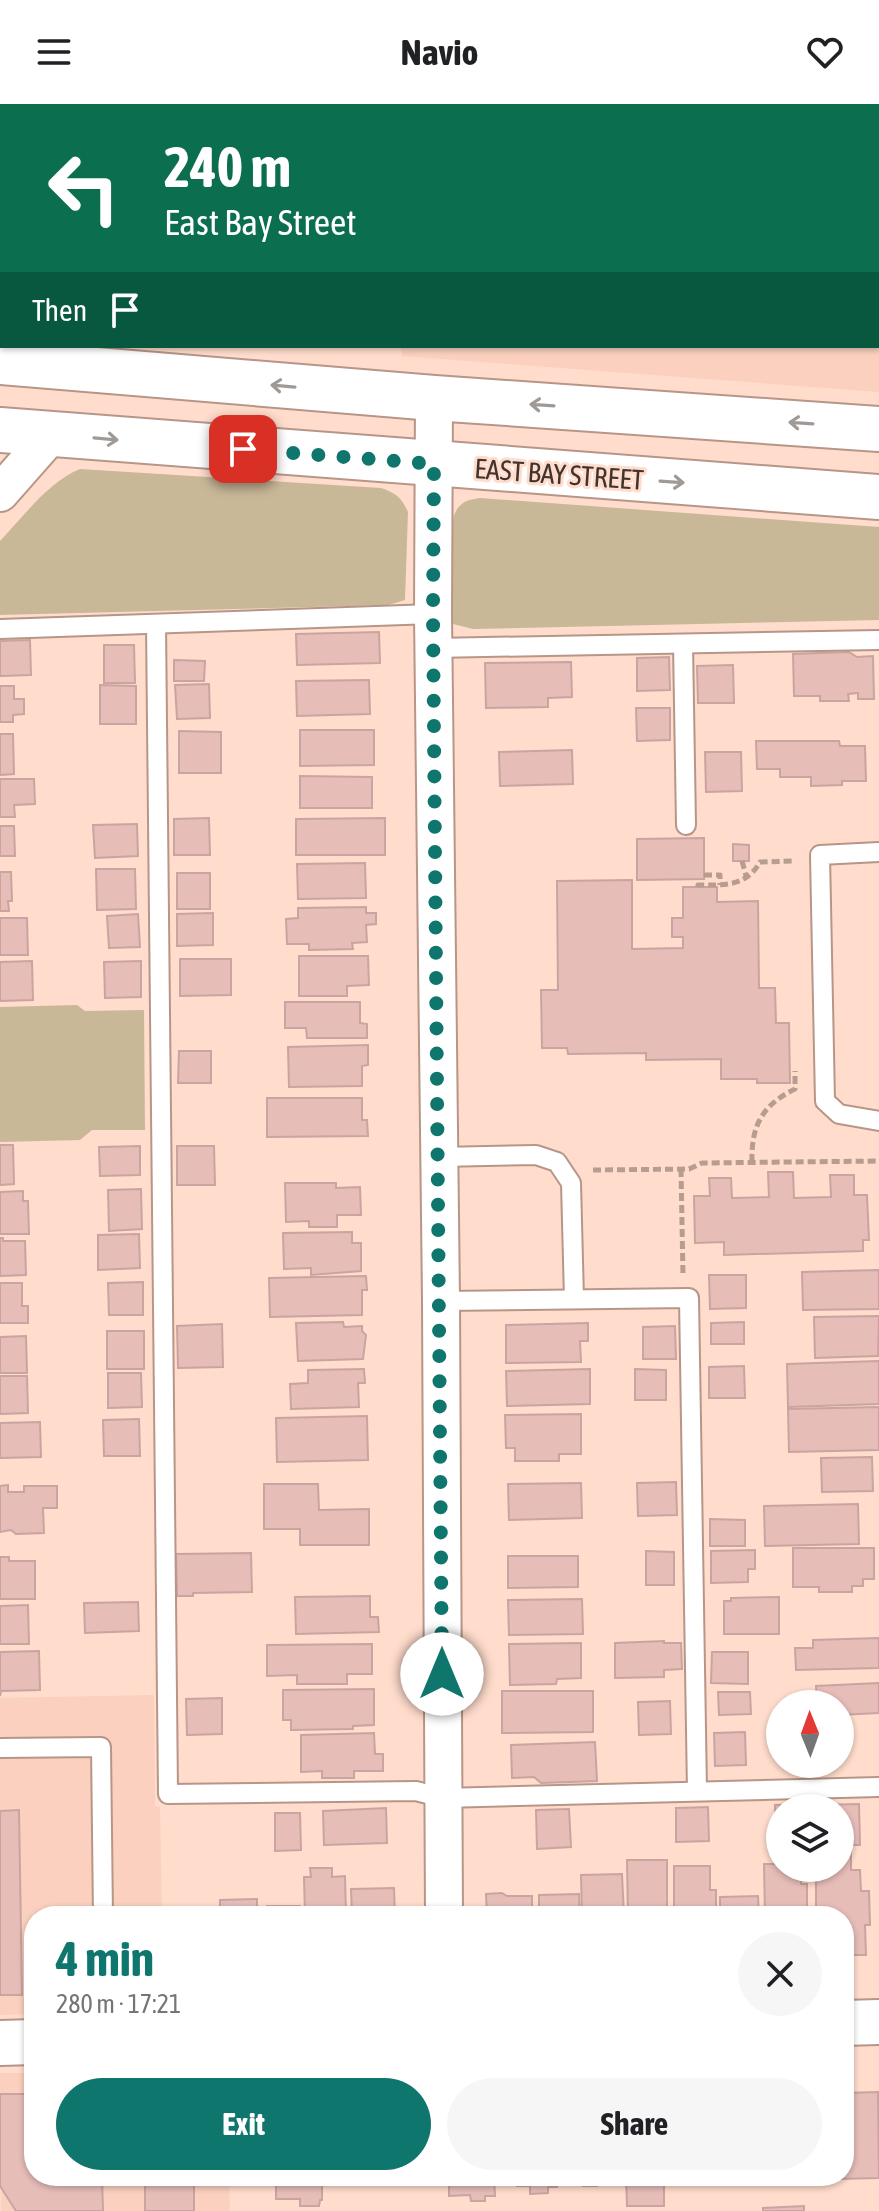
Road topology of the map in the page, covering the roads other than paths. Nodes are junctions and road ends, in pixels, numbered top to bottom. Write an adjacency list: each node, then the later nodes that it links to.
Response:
1 (0, 362): 2 (main road)
2 (58, 368): 3 (main road, one-way to 2); 6 (main road)
3 (434, 398): 4 (main road, one-way to 3); 7 (street)
4 (879, 429)
5 (0, 430): 6 (main road, EAST BAY STREET)
6 (52, 434): 7 (main road, EAST BAY STREET, one-way to 7); 8 (street)
7 (434, 464): 9 (main road, EAST BAY STREET, one-way to 9); 12 (street)
8 (0, 493)
9 (879, 497)
10 (156, 624): 11 (lane); 12 (lane); 24 (lane)
11 (0, 629)
12 (433, 631): 14 (lane); 18 (street)
13 (879, 640): 14 (lane)
14 (683, 644): 15 (lane)
15 (686, 825)
16 (879, 852): 17 (lane)
17 (879, 1121)
18 (439, 1157): 19 (lane); 20 (street)
19 (574, 1299): 20 (lane); 23 (lane)
20 (441, 1301): 24 (street)
21 (0, 1748): 25 (lane)
22 (879, 1787): 23 (lane)
23 (697, 1791): 24 (lane)
24 (443, 1798): 26 (street)
25 (103, 1906)
26 (444, 1906)
27 (879, 2022): 28 (main road)
28 (854, 2023)
29 (24, 2042): 30 (main road)
30 (0, 2043)

